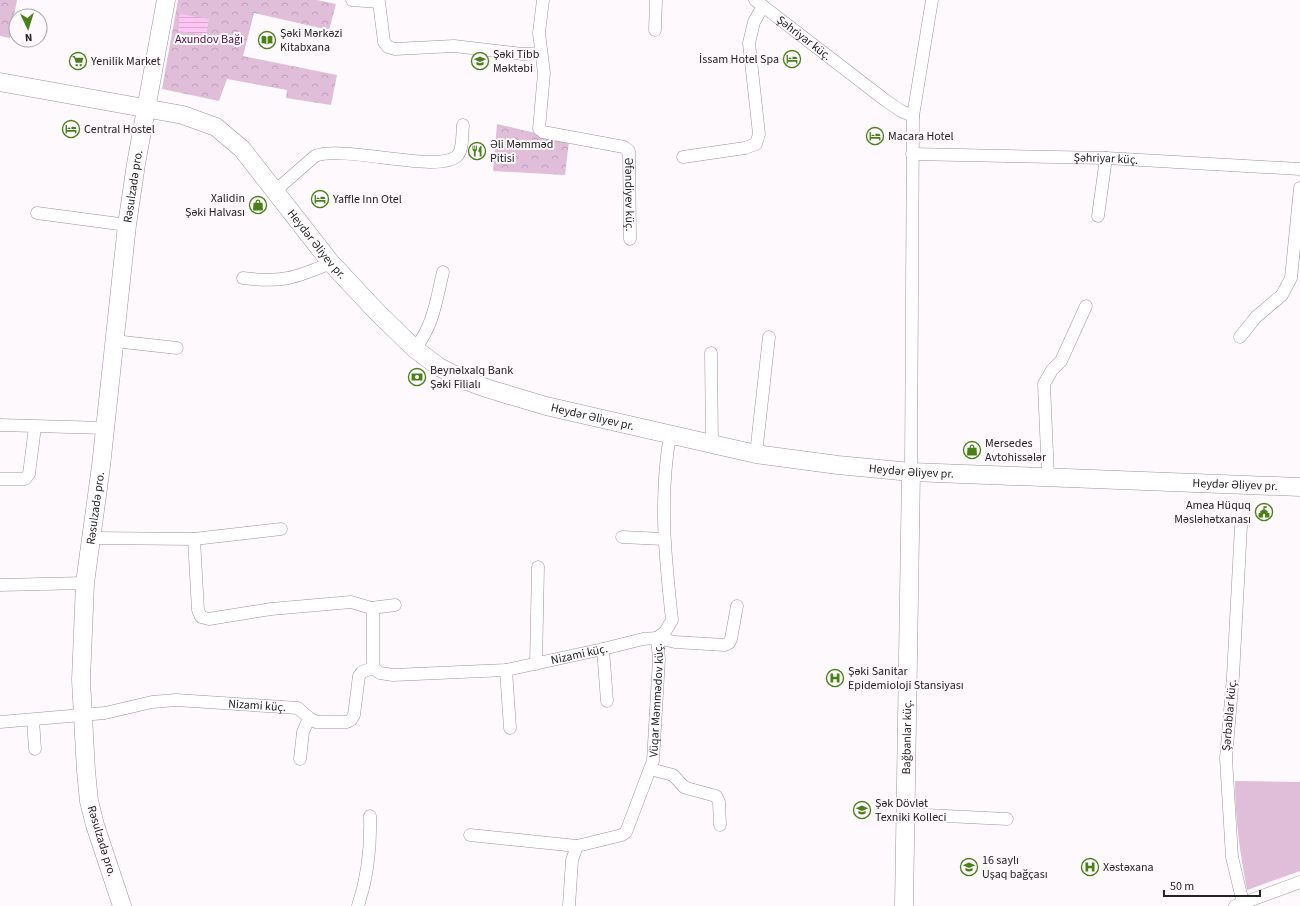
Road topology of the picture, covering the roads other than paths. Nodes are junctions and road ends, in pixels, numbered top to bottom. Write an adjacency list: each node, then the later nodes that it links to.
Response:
1 (166, 0): 10 (main road, Rəsulzadə pro.)
2 (352, 0): 8 (street)
3 (543, 0): 8 (street, Əfəndiyev küç.)
4 (656, 0): 7 (street)
5 (932, 0): 11 (street)
6 (759, 3): 11 (street, Şəhriyar küç.); 14 (street)
7 (655, 30)
8 (541, 53): 22 (street, Əfəndiyev küç.)
9 (0, 82): 10 (main road, Heydər Əliyev pr.)
10 (146, 108): 18 (main road, Heydər Əliyev pr.); 21 (main road, Rəsulzadə pro.)
11 (913, 116): 13 (street)
12 (463, 125): 18 (street)
13 (912, 154): 15 (street, Şəhriyar küç.); 39 (street)
14 (683, 157)
15 (1106, 158): 16 (street, Şəhriyar küç.); 20 (street)
16 (1300, 168)
17 (1300, 188): 28 (street)
18 (275, 191): 23 (main road, Heydər Əliyev pr.)
19 (37, 213): 21 (street)
20 (1098, 216)
21 (127, 225): 29 (main road, Rəsulzadə pro.)
22 (630, 239)
23 (331, 263): 25 (street); 31 (main road, Heydər Əliyev pr.)
24 (443, 272): 31 (street)
25 (243, 278)
26 (1086, 306): 40 (street)
27 (769, 337): 38 (street)
28 (1240, 337)
29 (114, 341): 30 (street); 35 (main road, Rəsulzadə pro.)
30 (177, 348)
31 (416, 349): 36 (main road, Heydər Əliyev pr.)
32 (711, 353): 37 (street)
33 (0, 425): 34 (street)
34 (35, 427): 35 (street); 41 (street)
35 (105, 428): 46 (main road, Rəsulzadə pro.)
36 (670, 435): 37 (main road, Heydər Əliyev pr.); 47 (street, Vüqar Məmmədov küç.)
37 (712, 444): 38 (main road, Heydər Əliyev pr.)
38 (756, 454): 39 (main road, Heydər Əliyev pr.)
39 (911, 472): 40 (main road, Heydər Əliyev pr.); 69 (main road, Bağbanlar küç.)
40 (1048, 477): 42 (main road, Heydər Əliyev pr.)
41 (0, 479)
42 (1300, 487)
43 (1241, 526): 76 (street, Şərbablar küç.)
44 (281, 529): 48 (street)
45 (622, 537): 47 (street)
46 (90, 538): 48 (street); 50 (main road, Rəsulzadə pro.)
47 (663, 538): 55 (street, Vüqar Məmmədov küç.)
48 (194, 539): 54 (street)
49 (538, 567): 57 (street)
50 (85, 583): 51 (street); 61 (main road, Rəsulzadə pro.)
51 (0, 585)
52 (395, 605): 54 (street)
53 (737, 606): 55 (street, Nizami küç.)
54 (371, 608): 58 (street)
55 (657, 638): 56 (street, Nizami küç.); 68 (street, Vüqar Məmmədov küç.)
56 (604, 649): 57 (street, Nizami küç.); 60 (street)
57 (536, 664): 59 (street, Nizami küç.)
58 (373, 668): 59 (street, Nizami küç.); 62 (street, Nizami küç.)
59 (506, 670): 65 (street)
60 (607, 701)
61 (82, 715): 62 (street, Nizami küç.); 63 (street, Nizami küç.); 77 (main road, Rəsulzadə pro.)
62 (309, 718): 67 (street)
63 (33, 720): 64 (street, Nizami küç.); 66 (street)
64 (0, 722)
65 (510, 728)
66 (35, 749)
67 (300, 759)
68 (650, 768): 72 (street); 74 (street, Vüqar Məmmədov küç.)
69 (906, 814): 71 (street); 80 (main road, Bağbanlar küç.)
70 (370, 816): 78 (street)
71 (1007, 819)
72 (720, 825)
73 (470, 835): 74 (street)
74 (577, 846): 79 (street)
75 (1300, 882): 76 (street, Şərbablar küç.)
76 (1239, 904)
77 (122, 906)
78 (358, 906)
79 (569, 906)
80 (904, 906)

